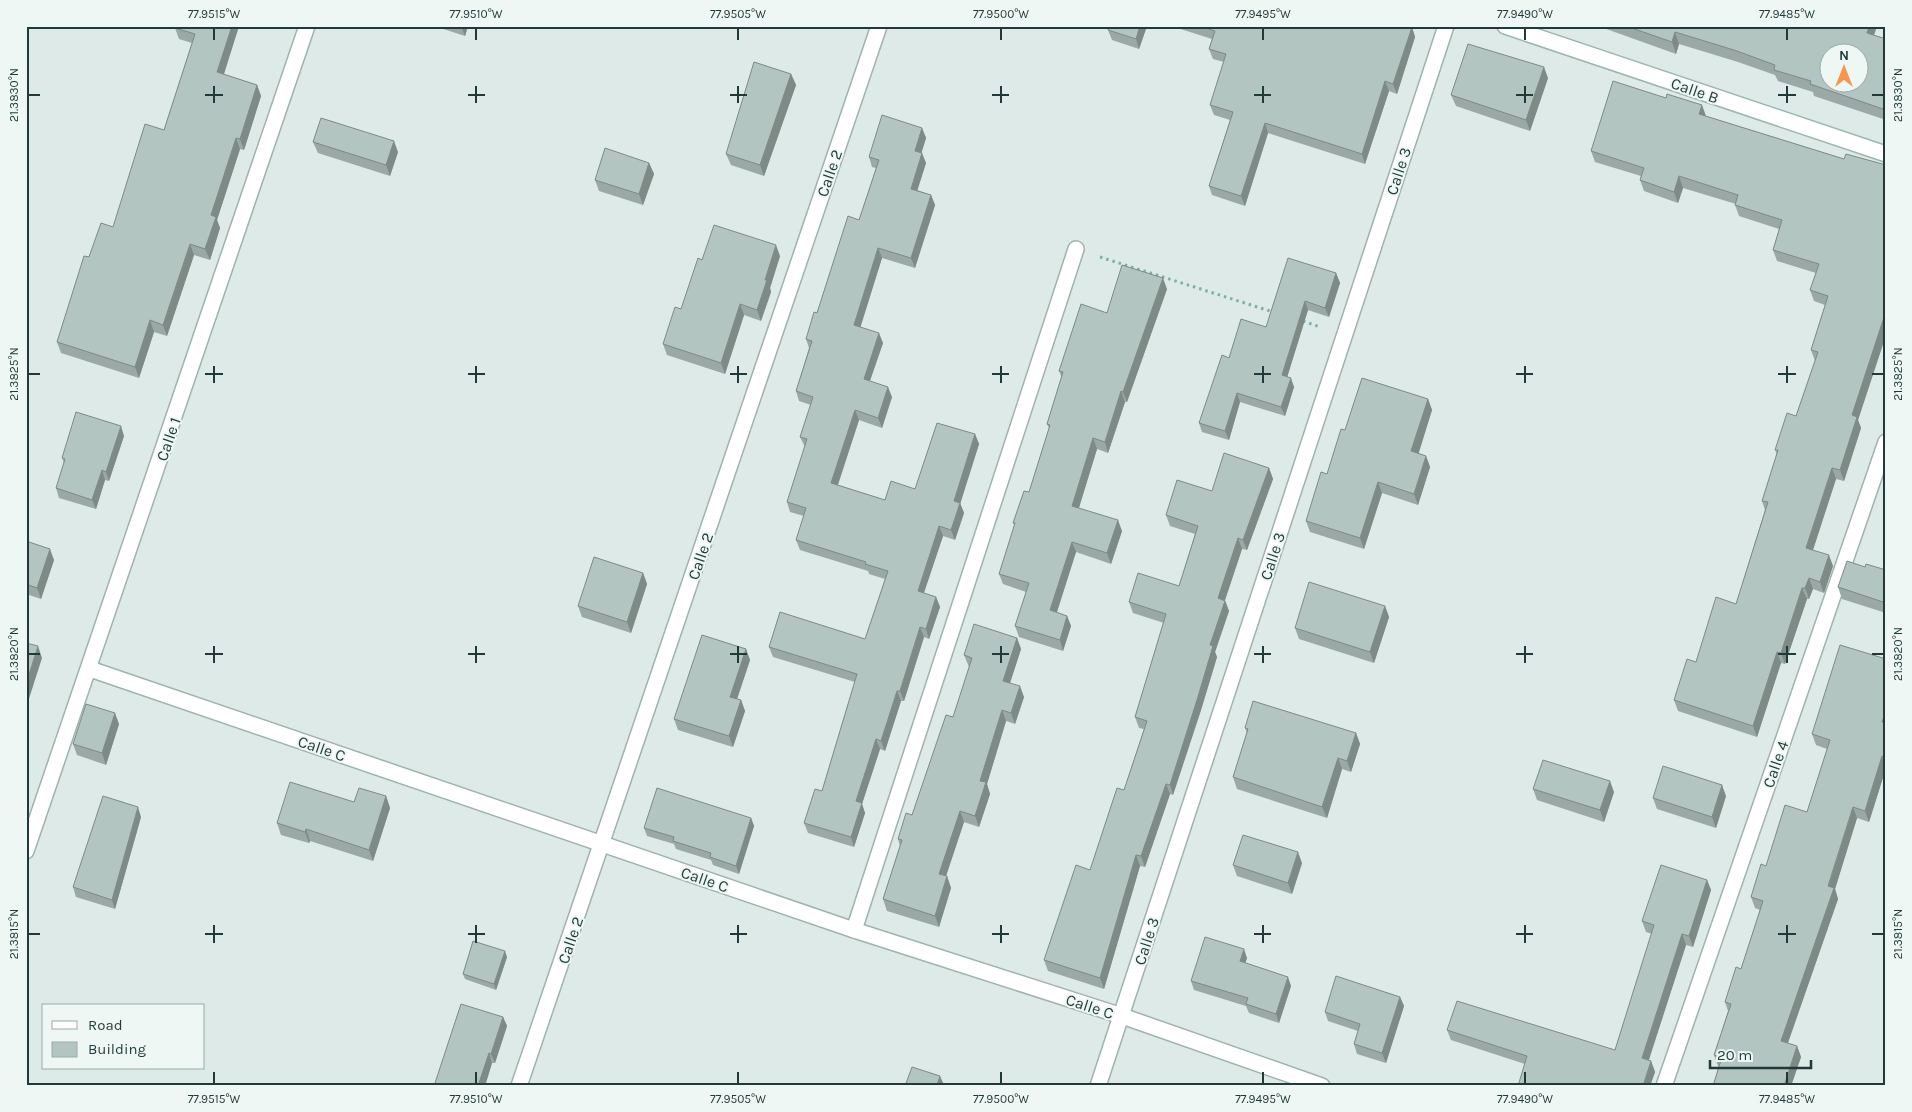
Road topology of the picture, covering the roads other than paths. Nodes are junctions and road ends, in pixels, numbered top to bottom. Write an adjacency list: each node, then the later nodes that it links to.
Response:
1 (307, 26): 8 (street, Calle 1)
2 (879, 26): 9 (street, Calle 2)
3 (1446, 26): 12 (street, Calle 3)
4 (1505, 26): 5 (street, Calle B)
5 (1886, 154)
6 (1076, 249): 11 (street)
7 (1886, 442): 16 (street, Calle 4)
8 (90, 669): 9 (street, Calle C); 10 (street, Calle 1)
9 (603, 844): 11 (street, Calle C); 13 (street, Calle 2)
10 (26, 851)
11 (854, 930): 12 (street, Calle C)
12 (1122, 1016): 14 (street, Calle 3); 15 (street, Calle C)
13 (519, 1086)
14 (1098, 1086)
15 (1322, 1086)
16 (1664, 1086)

